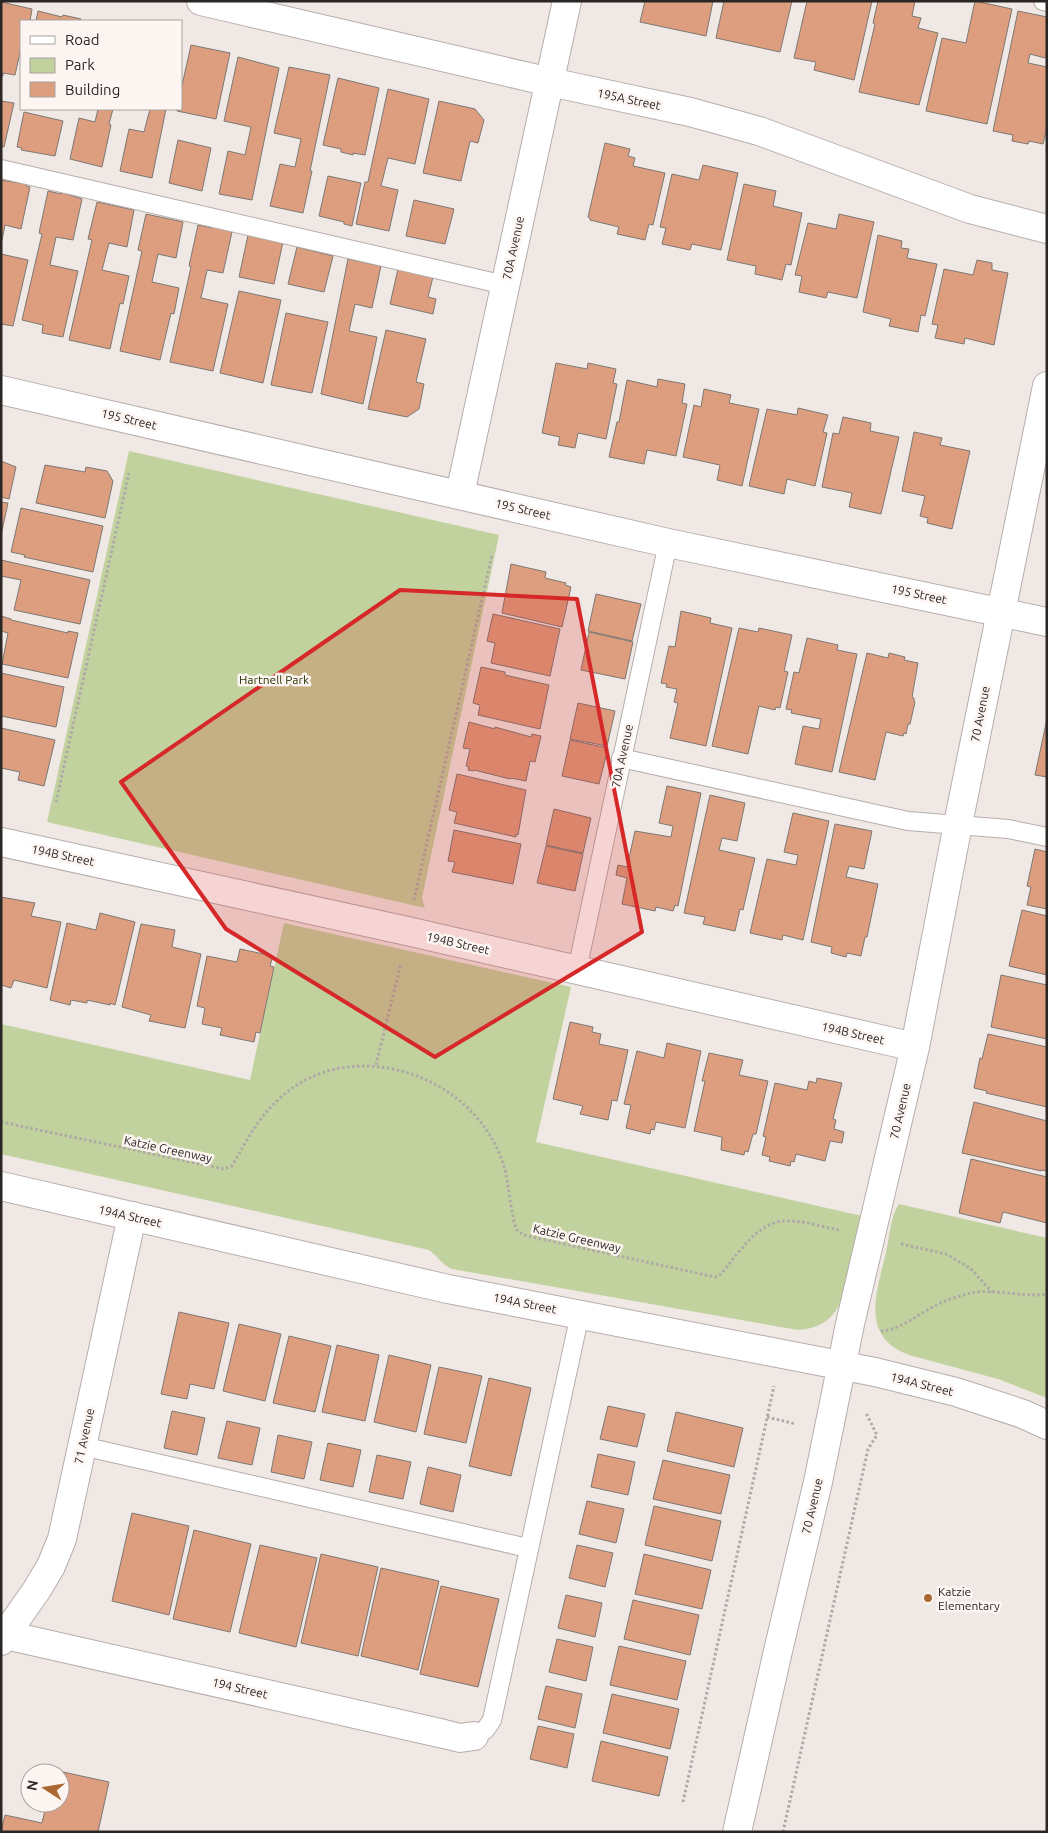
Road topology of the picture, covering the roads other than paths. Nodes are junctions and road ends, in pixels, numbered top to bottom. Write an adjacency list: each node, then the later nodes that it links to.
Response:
1 (201, 1): 3 (street, 195A Street)
2 (567, 1): 3 (street, 70A Avenue)
3 (550, 82): 5 (street, 195A Street); 6 (street, 70A Avenue)
4 (1, 169): 6 (lane)
5 (1047, 229)
6 (505, 284): 9 (street, 70A Avenue)
7 (1047, 386): 11 (street, 70 Avenue)
8 (1, 390): 9 (street, 195 Street)
9 (460, 494): 10 (street, 195 Street)
10 (668, 543): 11 (street, 195 Street); 13 (lane, 70A Avenue)
11 (1001, 612): 12 (street, 195 Street); 14 (street, 70 Avenue)
12 (1047, 622)
13 (621, 758): 14 (lane); 17 (lane, 70A Avenue)
14 (958, 824): 15 (lane); 18 (street, 70 Avenue)
15 (1047, 837)
16 (1, 842): 17 (street, 194B Street)
17 (577, 970): 18 (street, 194B Street)
18 (915, 1047): 22 (street, 70 Avenue)
19 (1, 1186): 20 (street, 194A Street)
20 (132, 1216): 21 (street, 194A Street); 24 (street, 71 Avenue)
21 (580, 1314): 22 (street, 194A Street); 25 (lane)
22 (842, 1364): 23 (street, 194A Street); 28 (street, 70 Avenue)
23 (1047, 1425)
24 (82, 1446): 25 (lane); 26 (street, 71 Avenue)
25 (528, 1548): 27 (lane)
26 (3, 1638): 27 (street, 194 Street)
27 (474, 1736)
28 (737, 1832)

